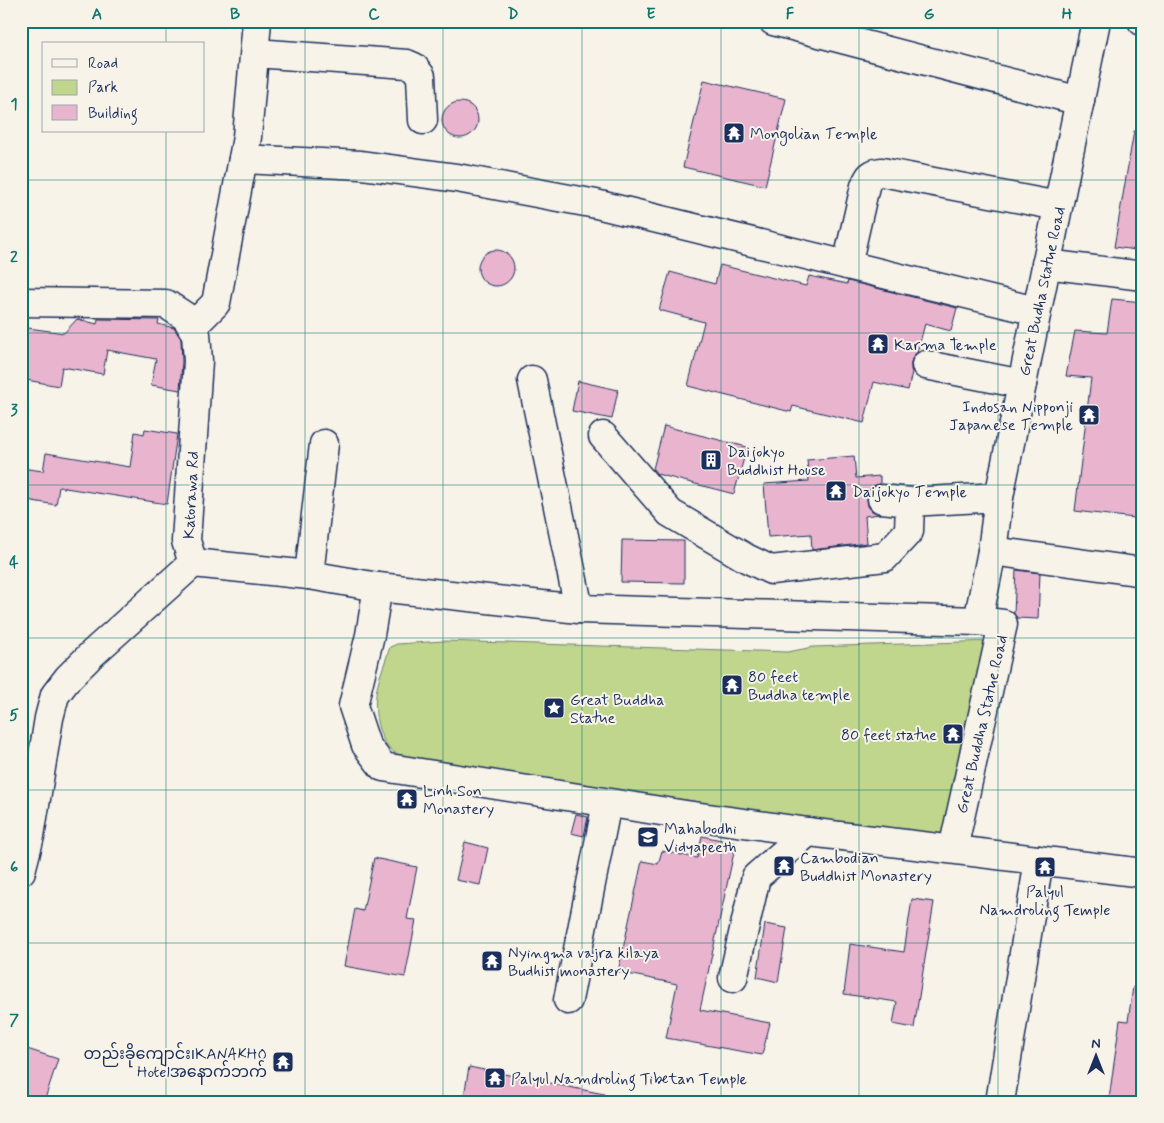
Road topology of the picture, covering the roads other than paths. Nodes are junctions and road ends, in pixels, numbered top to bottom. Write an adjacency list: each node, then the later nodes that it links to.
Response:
1 (257, 21): 4 (street)
2 (1096, 21): 5 (street, Great Budha Statue Road)
3 (789, 23): 5 (street)
4 (254, 53): 6 (street); 7 (street)
5 (1080, 101): 8 (street, Great Budha Statue Road)
6 (423, 120)
7 (243, 159): 10 (street); 14 (street)
8 (1058, 206): 9 (street, Great Budha Statue Road); 10 (street)
9 (1046, 264): 11 (street); 13 (street, Great Budha Statue Road)
10 (847, 265): 13 (street)
11 (1143, 276)
12 (21, 302): 14 (street)
13 (1036, 311): 17 (street, Great Budha Statue Road)
14 (192, 327): 24 (street, Katorawa Rd)
15 (926, 365): 17 (street)
16 (532, 380): 28 (street)
17 (1022, 384): 20 (street, Great Budha Statue Road)
18 (604, 436): 22 (street)
19 (324, 444): 26 (street)
20 (999, 497): 22 (street); 23 (street, Great Budha Statue Road)
21 (882, 499): 22 (street)
22 (910, 502)
23 (992, 551): 25 (street); 29 (street, Great Budha Statue Road)
24 (193, 563): 26 (street); 34 (street, Katorawa Rd)
25 (1143, 572)
26 (309, 575): 27 (street)
27 (378, 587): 28 (street); 30 (street)
28 (579, 609): 29 (street)
29 (978, 621): 32 (street, Great Buddha Statue Road)
30 (607, 803): 31 (street); 37 (street)
31 (808, 832): 32 (street); 36 (street)
32 (953, 849): 33 (street)
33 (1039, 860): 35 (street); 38 (street)
34 (21, 871)
35 (1143, 873)
36 (733, 978)
37 (568, 1000)
38 (1000, 1102)

